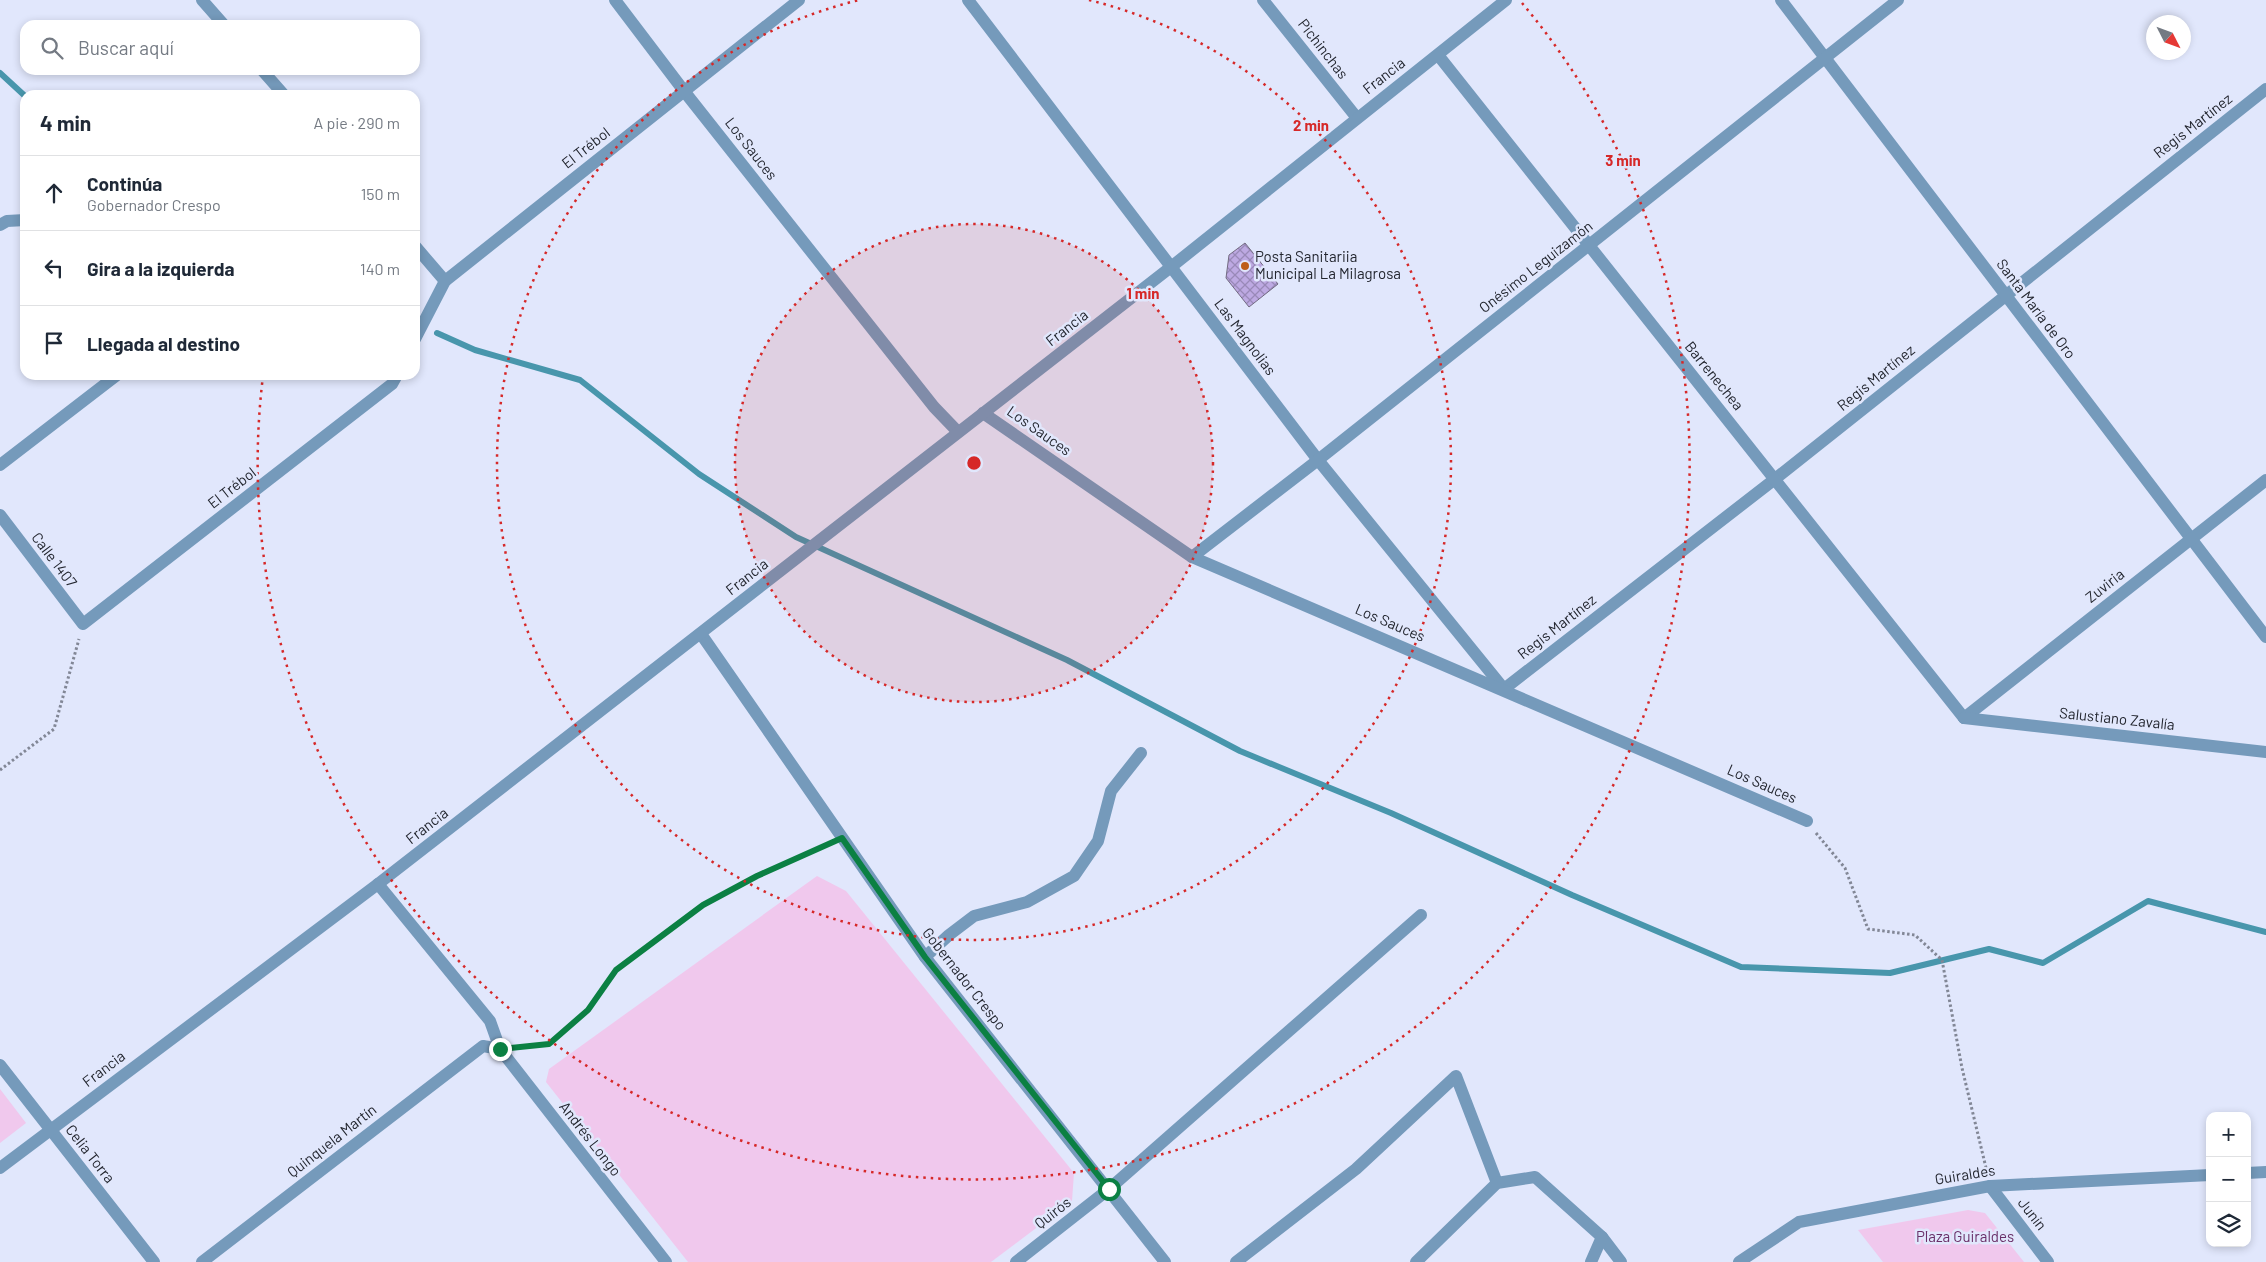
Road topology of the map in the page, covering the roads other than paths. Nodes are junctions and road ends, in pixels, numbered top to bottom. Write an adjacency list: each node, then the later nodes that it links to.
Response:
1 (202, 0): 9 (street)
2 (615, 0): 15 (street, Los Sauces)
3 (799, 0): 15 (street, El Trébol)
4 (968, 0): 21 (street, Las Magnolias)
5 (1263, 0): 16 (street, Pichinchas)
6 (1506, 0): 10 (street, Francia)
7 (1781, 0): 11 (street, Santa María de Oro)
8 (1898, 0): 11 (street, Onésimo Leguizamón)
9 (220, 20)
10 (1438, 55): 16 (street, Francia); 19 (street, Barrenechea)
11 (1825, 58): 19 (street, Onésimo Leguizamón); 23 (street, Santa María de Oro)
12 (266, 75): 14 (street)
13 (2266, 89): 23 (street, Regis Martínez)
14 (280, 90)
15 (684, 91): 22 (street, El Trébol); 28 (street, Los Sauces)
16 (1357, 118): 21 (street, Francia)
17 (20, 221): 18 (street)
18 (3, 223)
19 (1589, 246): 29 (street, Onésimo Leguizamón); 31 (street, Barrenechea)
20 (420, 252): 22 (street)
21 (1171, 267): 27 (street, Francia); 29 (street, Las Magnolias)
22 (445, 281): 24 (street, El Trébol)
23 (2006, 295): 31 (street, Regis Martínez); 34 (street, Santa María de Oro)
24 (420, 330)
25 (110, 380): 30 (street)
26 (394, 380): 36 (street, El Trébol)
27 (983, 413): 28 (street, Francia); 35 (street, Los Sauces)
28 (958, 432): 37 (street, Francia)
29 (1318, 460): 35 (street, Onésimo Leguizamón); 39 (street, Las Magnolias)
30 (0, 465)
31 (1775, 479): 39 (street, Regis Martínez); 40 (street, Barrenechea)
32 (2266, 480): 34 (street, Zuviria)
33 (0, 515): 36 (street, Calle 1407)
34 (2191, 539): 38 (street, Santa María de Oro); 40 (street, Zuviria)
35 (1192, 557): 39 (street, Los Sauces)
36 (83, 624)
37 (701, 634): 44 (street, Francia); 46 (street, Gobernador Crespo)
38 (2266, 637)
39 (1504, 689): 43 (street, Los Sauces)
40 (1964, 718): 42 (street, Salustiano Zavalía)
41 (1141, 752): 46 (street)
42 (2266, 752)
43 (1806, 821)
44 (378, 884): 47 (street, Andrés Longo); 49 (street, Francia)
45 (1421, 915): 56 (street, Quirós)
46 (925, 957): 56 (street, Gobernador Crespo)
47 (500, 1049): 59 (street, Quinquela Martín); 60 (street, Andrés Longo)
48 (0, 1065): 49 (street, Celia Torra)
49 (50, 1130): 50 (street, Francia); 58 (street, Celia Torra)
50 (0, 1168)
51 (2266, 1172): 52 (street)
52 (2251, 1173)
53 (2206, 1175): 55 (street, Guiraldes)
54 (1497, 1183): 57 (street); 63 (street); 64 (street)
55 (1990, 1186): 67 (street, Guiraldes); 68 (street, Junín)
56 (1109, 1189): 61 (street, Quirós); 62 (street, Gobernador Crespo)
57 (1602, 1237): 65 (street); 66 (street)
58 (154, 1262)
59 (202, 1262)
60 (666, 1262)
61 (1016, 1262)
62 (1165, 1262)
63 (1236, 1262)
64 (1416, 1262)
65 (1591, 1262)
66 (1621, 1262)
67 (1738, 1262)
68 (2048, 1262)

